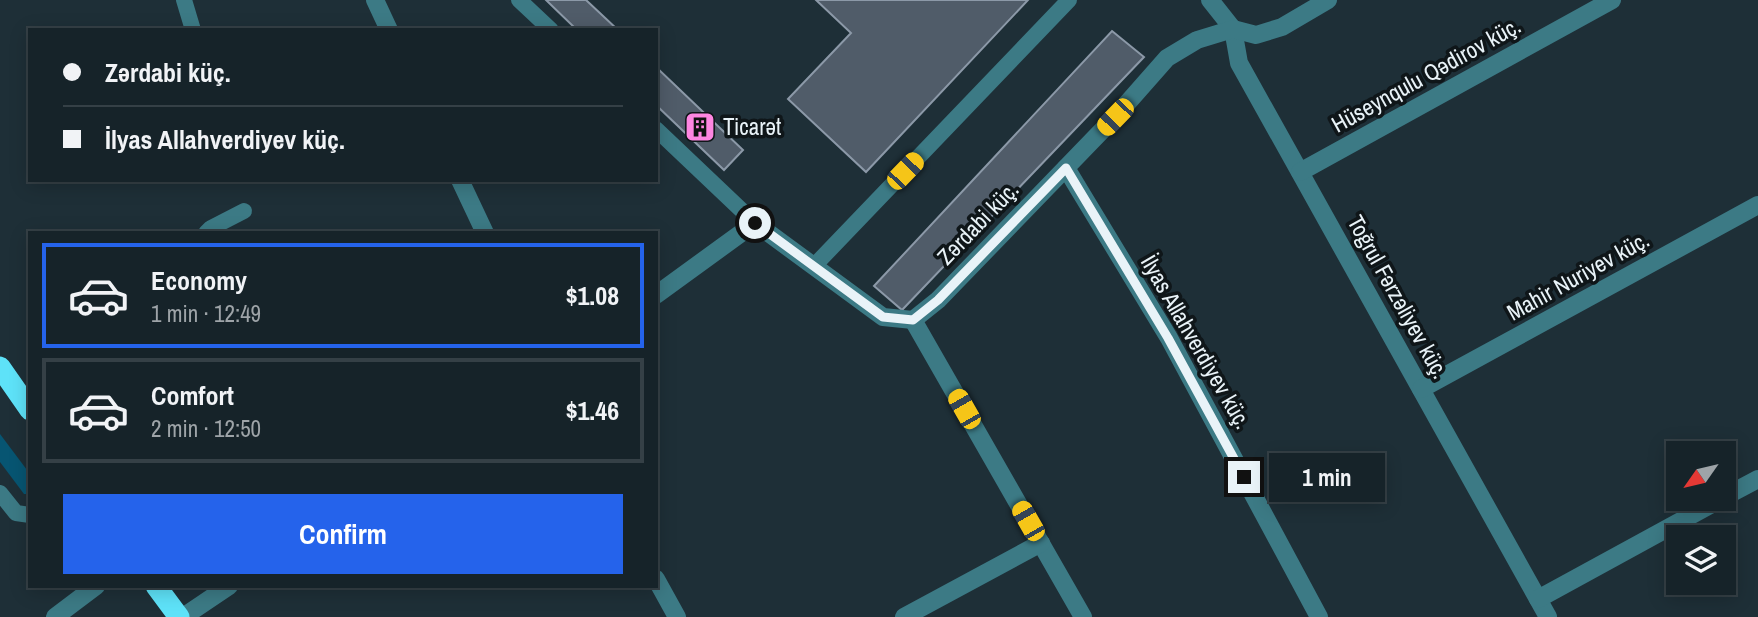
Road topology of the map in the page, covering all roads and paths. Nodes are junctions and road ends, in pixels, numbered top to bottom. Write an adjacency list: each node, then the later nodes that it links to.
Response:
1 (184, 0): 8 (lane)
2 (375, 0): 9 (street)
3 (519, 0): 10 (lane)
4 (1069, 0): 21 (lane)
5 (1210, 0): 11 (street, Toğrul Fərzəliyev küç.)
6 (1328, 0): 11 (street, Zərdabi küç.)
7 (1612, 0): 14 (street, Hüseynqulu Qədirov küç.)
8 (192, 28)
9 (388, 28)
10 (549, 28)
11 (1233, 29): 13 (street, Zərdabi küç.); 14 (street, Toğrul Fərzəliyev küç.)
12 (658, 132): 18 (lane)
13 (1066, 168): 23 (street, Zərdabi küç.); 43 (street, İlyas Allahverdiyev küç.)
14 (1300, 172): 25 (street, Toğrul Fərzəliyev küç.)
15 (461, 182): 20 (street)
16 (1758, 205): 25 (street, Mahir Nuriyev küç.)
17 (244, 211): 19 (lane)
18 (755, 223): 21 (street); 22 (street)
19 (208, 231)
20 (484, 231)
21 (814, 266): 23 (street)
22 (658, 294)
23 (913, 320): 32 (street)
24 (0, 367): 26 (highway)
25 (1421, 389): 37 (street, Toğrul Fərzəliyev küç.)
26 (28, 407)
27 (1758, 479): 28 (street)
28 (1736, 491)
29 (0, 493): 31 (lane)
30 (1699, 511): 37 (street)
31 (28, 516)
32 (1041, 544): 41 (street); 42 (street)
33 (658, 583): 40 (street)
34 (93, 588): 38 (street)
35 (158, 588): 39 (highway)
36 (226, 588): 39 (street)
37 (1538, 599): 44 (street, Toğrul Fərzəliyev küç.)
38 (55, 617)
39 (181, 617)
40 (677, 617)
41 (904, 617)
42 (1083, 617)
43 (1319, 617)
44 (1548, 617)

